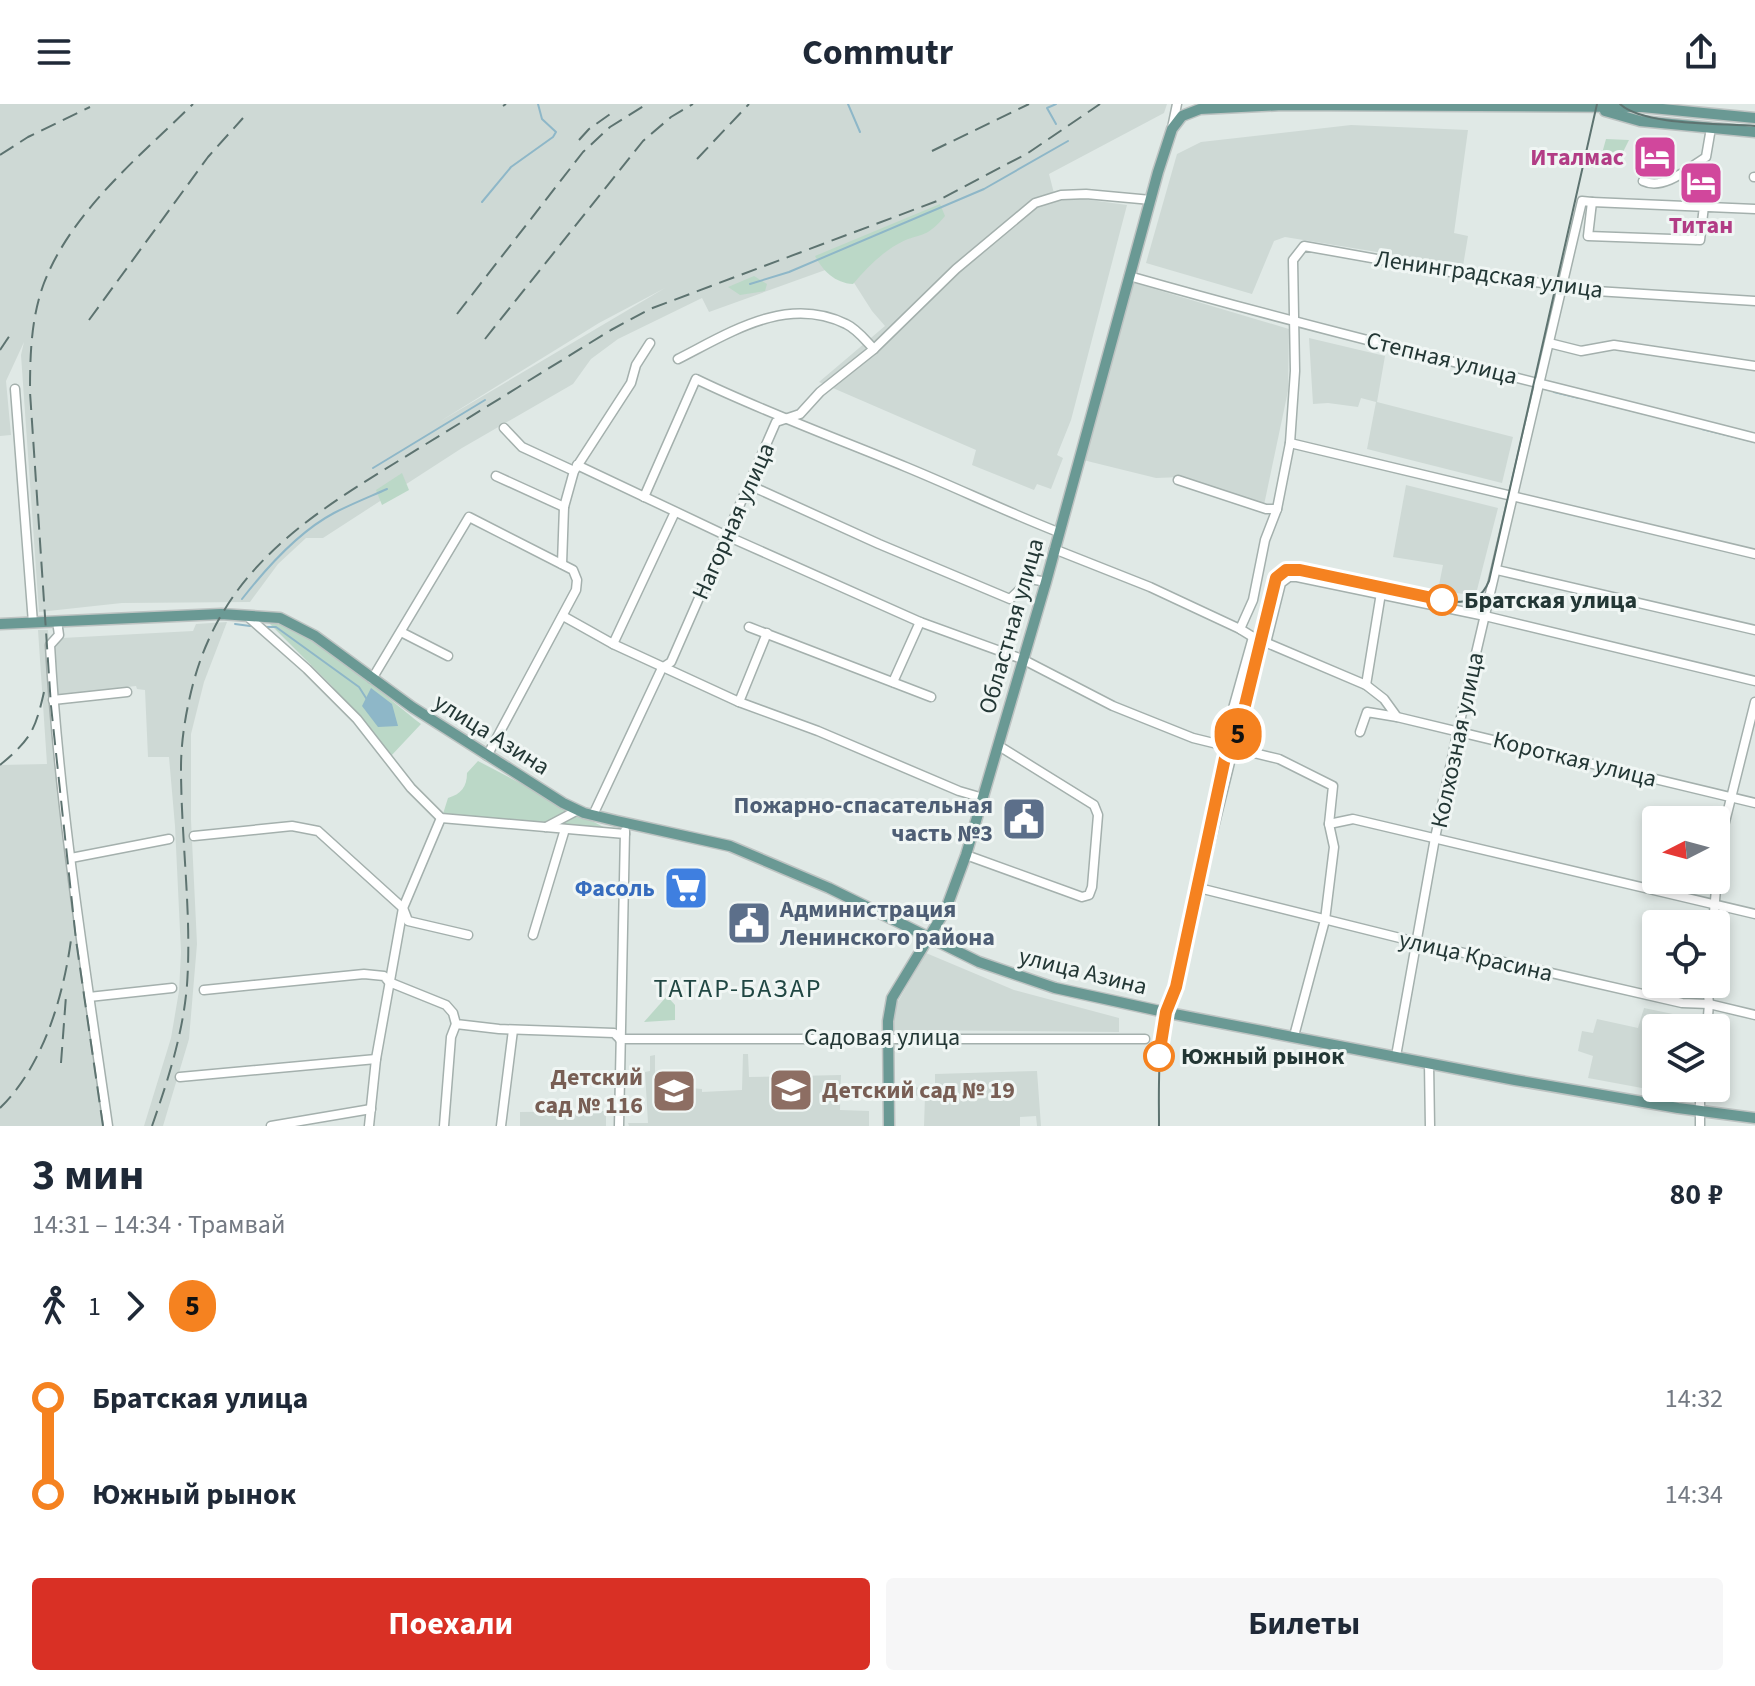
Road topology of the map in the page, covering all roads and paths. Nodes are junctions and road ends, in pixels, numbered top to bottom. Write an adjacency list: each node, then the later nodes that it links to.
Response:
1 (1177, 104): 7 (street)
2 (1213, 106): 3 (main road); 7 (main road)
3 (1592, 106): 4 (main road)
4 (1607, 108): 5 (main road); 6 (main road)
5 (1755, 118)
6 (1711, 128): 8 (main road); 9 (street)
7 (1172, 129): 10 (main road, Областная улица)
8 (1755, 132)
9 (1643, 181)
10 (1151, 200): 14 (main road, Областная улица); 20 (street, Нагорная улица)
11 (1592, 202): 12 (street); 12 (street); 15 (street, Колхозная улица)
12 (1704, 206): 13 (street)
13 (1755, 209)
14 (1129, 276): 17 (street, Степная улица); 38 (main road, Областная улица)
15 (1562, 285): 16 (street, Ленинградская улица); 17 (street, Ленинградская улица); 19 (street, Колхозная улица)
16 (1755, 301)
17 (1292, 322): 23 (street, Степная улица); 28 (street)
18 (650, 343): 29 (street)
19 (1549, 343): 22 (street); 23 (street, Колхозная улица)
20 (874, 349): 21 (street); 25 (street, Нагорная улица)
21 (678, 359)
22 (1755, 366)
23 (1539, 382): 27 (street, Степная улица); 34 (street, Колхозная улица)
24 (15, 389): 51 (street)
25 (784, 417): 32 (street, Нагорная улица); 33 (street); 38 (street)
26 (504, 428): 29 (street)
27 (1755, 438)
28 (1290, 443): 34 (street); 36 (street)
29 (576, 468): 33 (street); 35 (street)
30 (496, 476): 35 (street)
31 (1178, 480): 36 (street)
32 (749, 485): 39 (street, Нагорная улица); 44 (street)
33 (644, 497): 37 (street)
34 (1513, 498): 41 (street); 43 (street, Колхозная улица)
35 (564, 507): 42 (street)
36 (1277, 509): 54 (street)
37 (675, 512): 39 (street); 60 (street)
38 (1058, 532): 40 (main road, Областная улица)
39 (727, 536): 50 (street); 63 (street, Нагорная улица)
40 (1054, 549): 44 (main road, Областная улица); 54 (street)
41 (1755, 554)
42 (562, 564): 47 (street); 56 (street)
43 (1497, 570): 48 (street, Колхозная улица); 55 (street)
44 (1046, 582): 62 (main road, Областная улица)
45 (1381, 593): 48 (street); 59 (street); 67 (street)
46 (247, 616): 49 (main road, улица Азина); 64 (main road, улица Азина); 85 (street)
47 (563, 616): 60 (street); 79 (street)
48 (1485, 616): 65 (street); 74 (street, Колхозная улица)
49 (57, 621): 51 (main road, улица Азина); 70 (street)
50 (920, 622): 62 (street); 66 (street)
51 (33, 623): 52 (main road, улица Азина)
52 (0, 624)
53 (749, 627): 57 (street)
54 (1240, 629): 58 (street)
55 (1755, 630)
56 (401, 632): 61 (street); 64 (street)
57 (767, 633): 66 (street); 71 (street)
58 (1253, 637): 59 (street); 76 (street)
59 (1266, 643): 67 (street)
60 (613, 644): 63 (street)
61 (448, 656)
62 (1022, 659): 76 (street); 77 (main road, Областная улица)
63 (662, 668): 71 (street); 84 (street, Нагорная улица)
64 (372, 679): 79 (main road, улица Азина)
65 (1755, 681)
66 (893, 682): 69 (street)
67 (1366, 685): 73 (street)
68 (127, 692): 70 (street)
69 (931, 697)
70 (53, 700): 94 (street)
71 (739, 702): 80 (street)
72 (1755, 702): 81 (street)
73 (1397, 717): 74 (street, Короткая улица); 75 (street, Короткая улица)
74 (1458, 730): 81 (street, Короткая улица); 91 (street, Колхозная улица)
75 (1360, 732)
76 (1223, 744): 78 (street)
77 (999, 746): 80 (main road, Областная улица); 93 (street)
78 (1234, 746): 86 (street); 95 (street)
79 (487, 756): 83 (main road, улица Азина)
80 (983, 798): 93 (main road, Областная улица)
81 (1731, 798): 82 (street, Короткая улица); 96 (street)
82 (1755, 803)
83 (578, 810): 84 (main road, улица Азина); 87 (street)
84 (593, 815): 89 (main road, улица Азина)
85 (441, 818): 87 (street); 97 (street)
86 (1329, 824): 91 (street); 100 (street)
87 (545, 827): 88 (street)
88 (565, 829): 89 (street); 102 (street)
89 (625, 829): 103 (main road, улица Азина); 118 (street)
90 (194, 836): 97 (street)
91 (1435, 838): 96 (street); 104 (street, Колхозная улица)
92 (169, 839): 94 (street)
93 (966, 855): 103 (main road, Областная улица)
94 (71, 858): 109 (street)
95 (1199, 888): 100 (street, улица Красина); 108 (street)
96 (1715, 906): 98 (street); 99 (street)
97 (403, 908): 101 (street); 105 (street)
98 (1715, 910)
99 (1755, 914)
100 (1325, 920): 104 (street, улица Красина); 116 (street)
101 (468, 935)
102 (533, 935)
103 (928, 936): 116 (main road, улица Азина); 117 (main road, Областная улица)
104 (1416, 942): 111 (street, улица Красина); 120 (street, Колхозная улица)
105 (389, 982): 107 (street); 114 (street); 121 (street)
106 (172, 988): 109 (street)
107 (204, 990)
108 (1178, 990)
109 (89, 997): 128 (street)
110 (1708, 998): 111 (street)
111 (1709, 1004): 112 (street); 113 (street, улица Красина)
112 (1708, 1014)
113 (1755, 1015)
114 (456, 1024): 115 (street, Садовая улица); 131 (street)
115 (513, 1030): 118 (street, Садовая улица); 132 (street)
116 (1294, 1036): 120 (main road, улица Азина)
117 (888, 1037): 118 (street, Садовая улица); 119 (street, Садовая улица); 134 (main road, Областная улица)
118 (620, 1039): 133 (street)
119 (1145, 1039)
120 (1396, 1056): 122 (main road, улица Азина)
121 (376, 1059): 123 (street); 125 (street)
122 (1429, 1063): 126 (main road, улица Азина); 135 (street)
123 (180, 1077)
124 (1699, 1102): 126 (street)
125 (371, 1109): 129 (street); 130 (street)
126 (1698, 1111): 127 (main road, улица Азина); 136 (street)
127 (1755, 1118)
128 (108, 1126)
129 (271, 1126)
130 (369, 1126)
131 (444, 1126)
132 (501, 1126)
133 (619, 1126)
134 (889, 1126)
135 (1430, 1126)
136 (1700, 1126)

